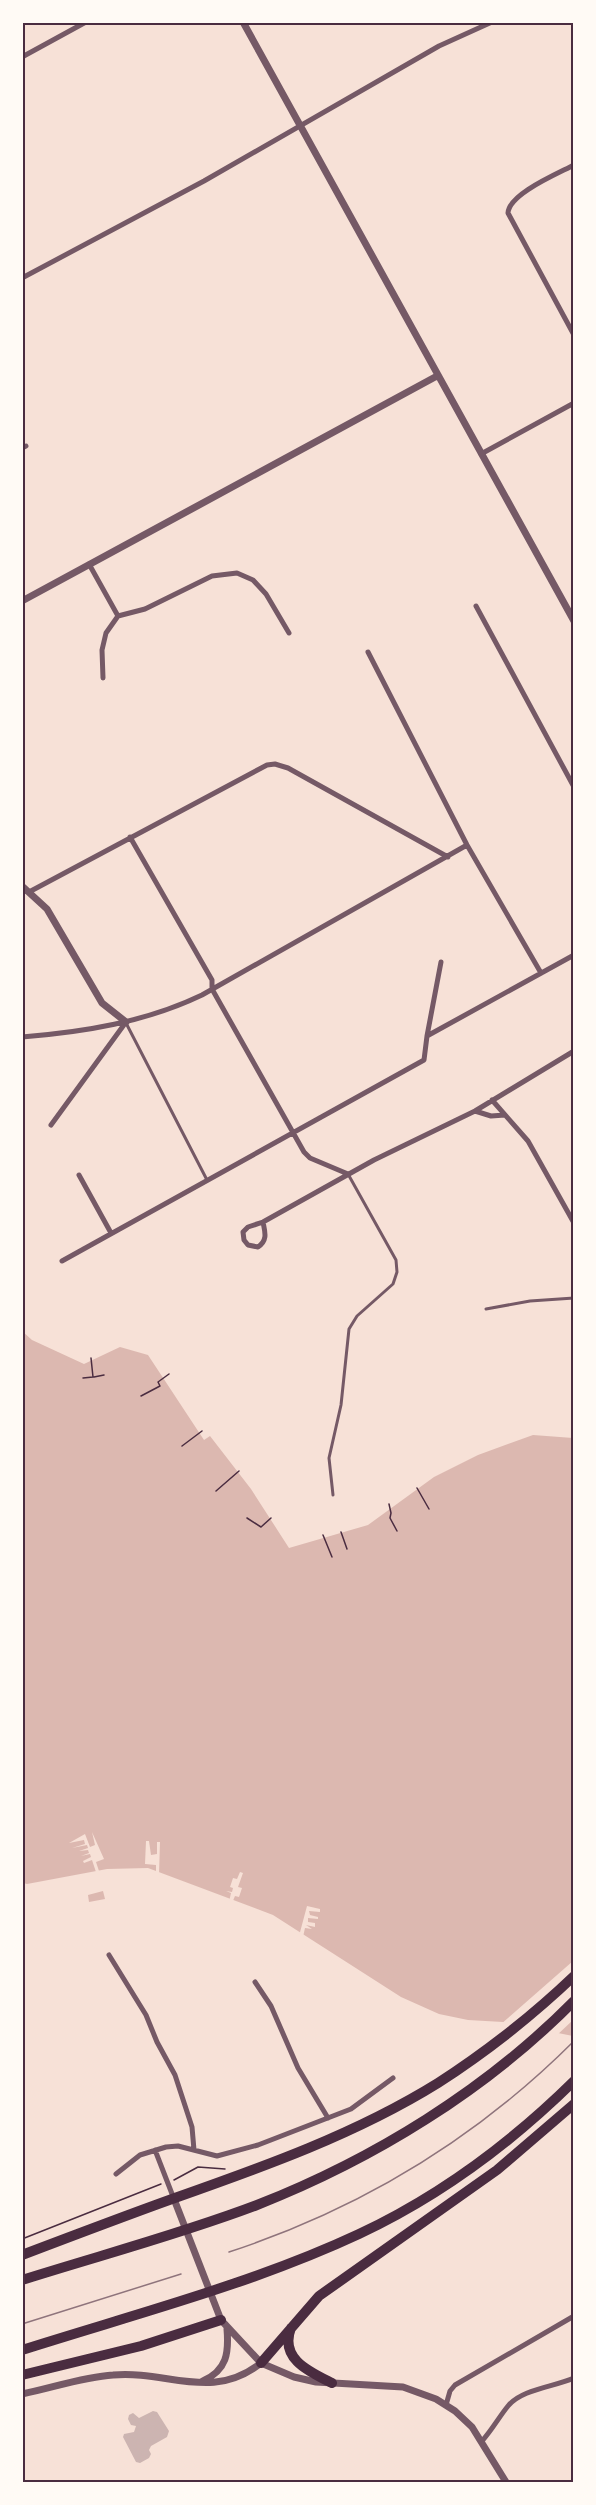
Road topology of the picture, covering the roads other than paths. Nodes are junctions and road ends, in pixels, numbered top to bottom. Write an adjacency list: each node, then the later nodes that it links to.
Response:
1 (86, 22): 4 (street)
2 (243, 22): 5 (street)
3 (492, 22): 5 (street)
4 (22, 57)
5 (299, 126): 7 (street); 10 (street)
6 (573, 165): 8 (street)
7 (22, 278)
8 (571, 325): 9 (street)
9 (573, 335)
10 (437, 375): 12 (street); 13 (street)
11 (573, 403): 12 (street)
12 (481, 454): 17 (street)
13 (89, 564): 14 (street); 16 (street)
14 (22, 601)
15 (476, 606): 21 (street)
16 (118, 616): 18 (street); 20 (street)
17 (573, 621)
18 (289, 633)
19 (368, 652): 23 (street)
20 (103, 678)
21 (573, 787)
22 (130, 837): 24 (street); 26 (street); 30 (street)
23 (467, 845): 24 (street); 29 (street)
24 (448, 857): 30 (street)
25 (22, 886): 26 (street)
26 (26, 891): 31 (street)
27 (573, 955): 29 (street)
28 (441, 962): 32 (street)
29 (541, 973): 32 (street)
30 (213, 989): 31 (street); 39 (street)
31 (126, 1022): 33 (street); 38 (street); 42 (lane)
32 (427, 1036): 39 (street)
33 (22, 1037)
34 (573, 1051): 35 (street)
35 (492, 1100): 36 (street); 37 (street)
36 (475, 1111): 37 (street); 40 (street)
37 (505, 1115): 44 (street)
38 (51, 1125)
39 (292, 1134): 40 (street); 42 (street)
40 (348, 1174): 43 (street); 49 (lane)
41 (79, 1175): 45 (street)
42 (207, 1181): 45 (street)
43 (263, 1221): 43 (street)
44 (573, 1223)
45 (111, 1233): 46 (street)
46 (62, 1261)
47 (573, 1298): 48 (lane)
48 (486, 1309)
49 (333, 1495)
50 (109, 1954): 59 (street)
51 (573, 1976): 61 (highway)
52 (255, 1982): 57 (street)
53 (573, 2001): 63 (highway)
54 (393, 2078): 57 (street)
55 (573, 2080): 67 (highway)
56 (573, 2104): 66 (highway)
57 (328, 2118): 59 (street)
58 (155, 2150): 59 (street); 60 (street); 61 (street)
59 (194, 2150)
60 (116, 2174)
61 (174, 2199): 62 (highway); 65 (street)
62 (22, 2255)
63 (22, 2280)
64 (573, 2316): 74 (street)
65 (224, 2324): 68 (street); 69 (highway); 72 (street)
66 (292, 2325): 68 (highway); 71 (highway)
67 (22, 2350)
68 (261, 2363): 71 (street); 72 (street)
69 (22, 2375)
70 (573, 2378): 75 (street)
71 (332, 2383): 74 (street)
72 (195, 2384): 73 (street)
73 (22, 2394)
74 (446, 2405): 75 (street)
75 (482, 2441): 76 (street)
76 (506, 2482)

